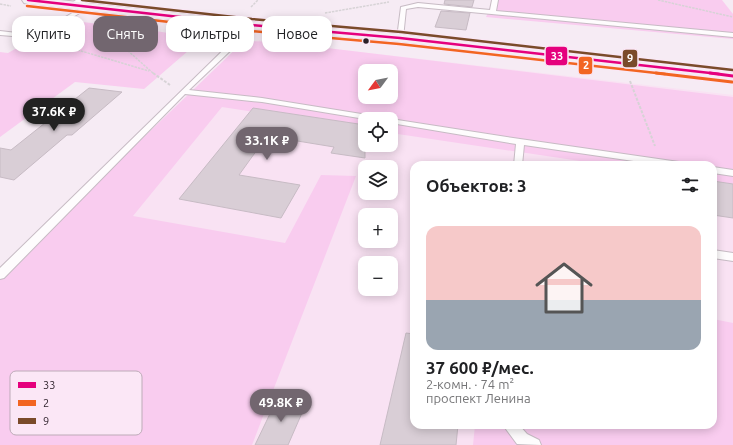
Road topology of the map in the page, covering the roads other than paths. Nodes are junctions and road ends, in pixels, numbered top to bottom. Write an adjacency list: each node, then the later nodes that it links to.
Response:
1 (28, 0): 3 (street)
2 (495, 0): 4 (lane)
3 (82, 4): 5 (street); 7 (lane)
4 (493, 11): 8 (lane); 9 (lane)
5 (179, 16)
6 (254, 25): 9 (street)
7 (0, 33)
8 (733, 35)
9 (400, 38): 11 (street)
10 (226, 52): 12 (lane)
11 (733, 76)
12 (183, 92): 13 (lane); 22 (lane)
13 (358, 115)
14 (398, 122): 15 (lane)
15 (520, 142): 16 (lane); 17 (lane)
16 (518, 161)
17 (654, 161)
18 (717, 171): 19 (lane)
19 (733, 173)
20 (717, 255): 21 (lane)
21 (733, 257)
22 (0, 275)
23 (513, 429): 24 (lane)
24 (534, 445)

